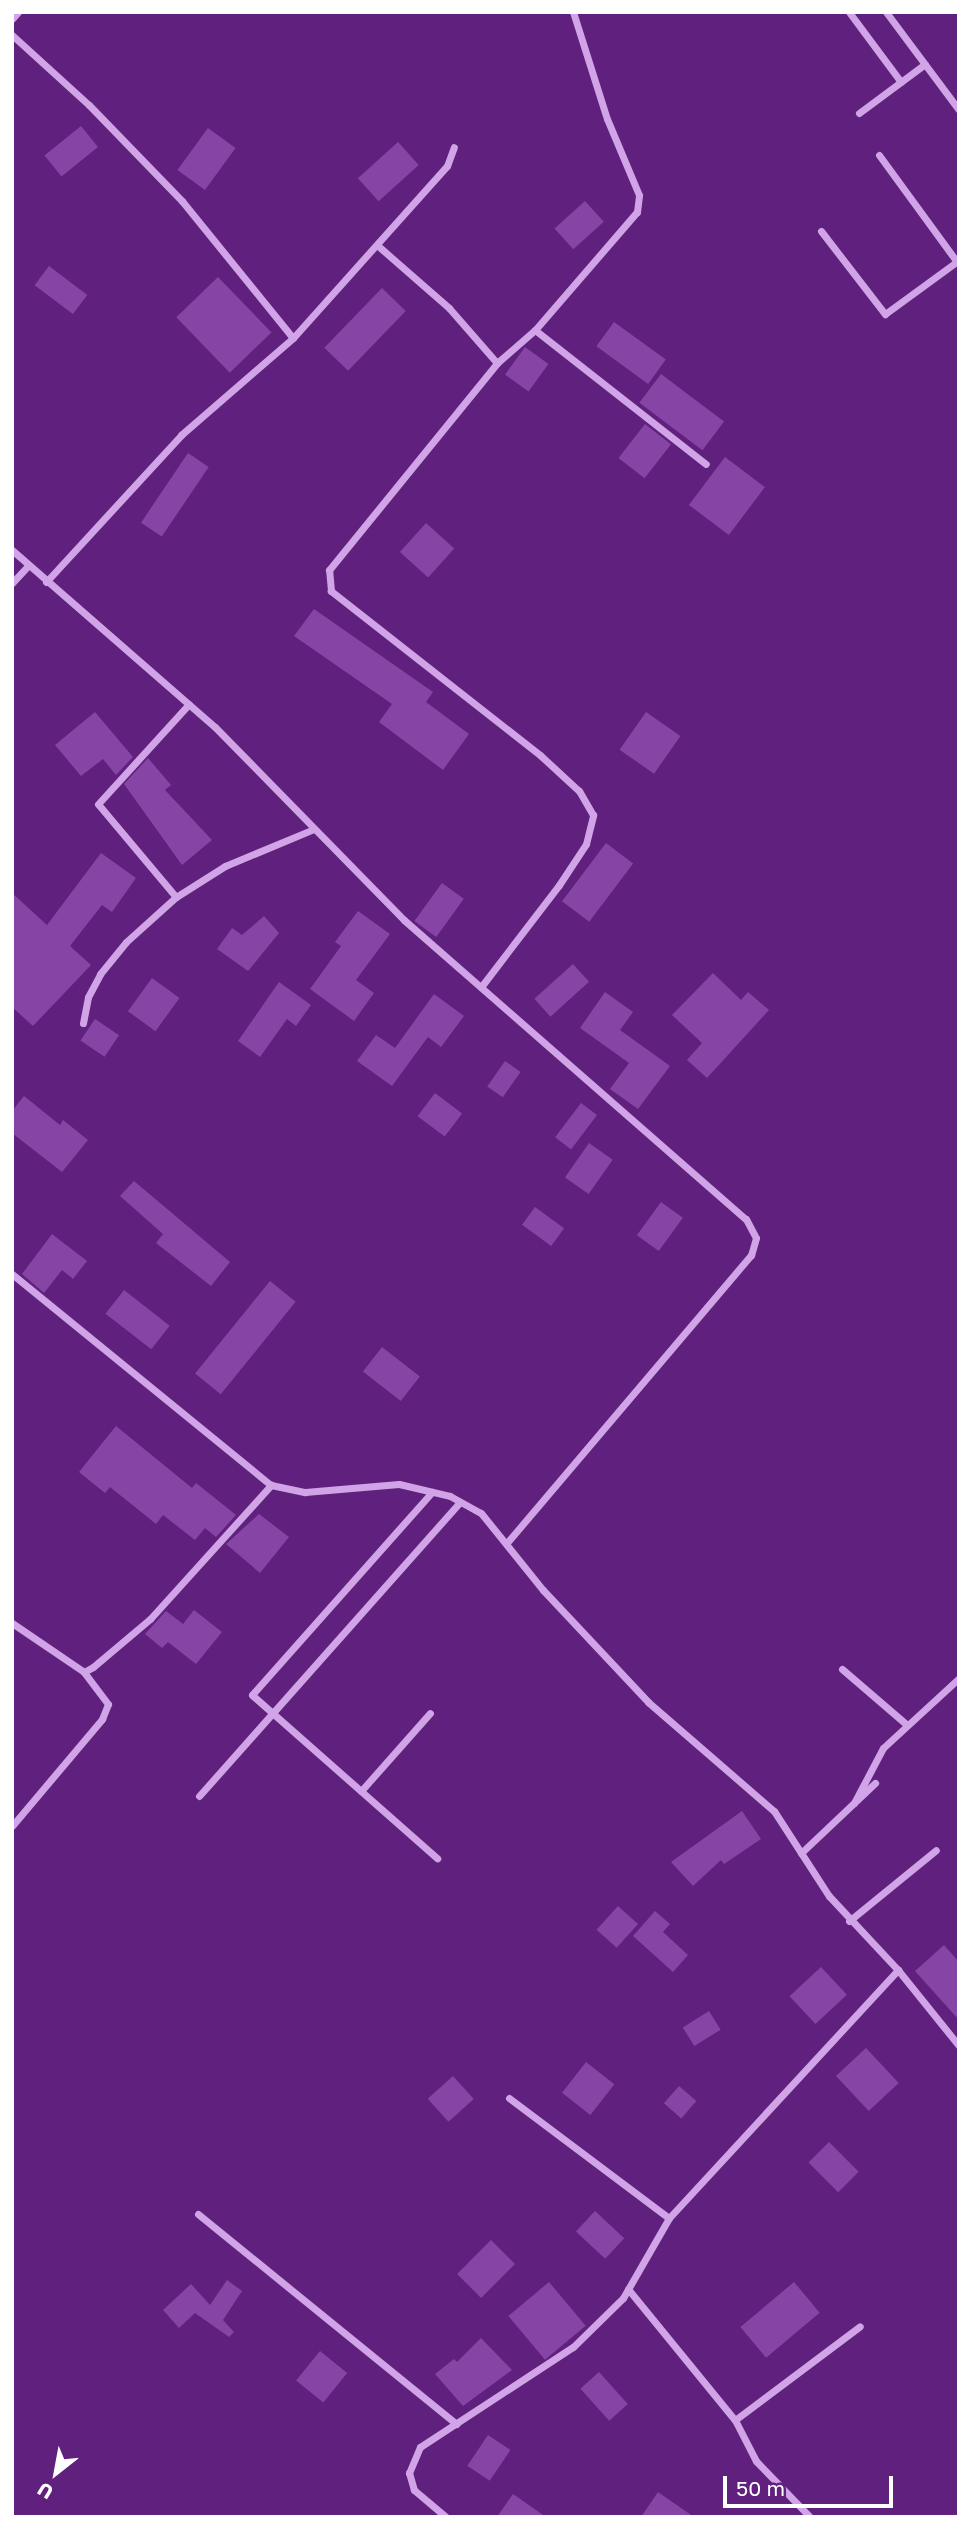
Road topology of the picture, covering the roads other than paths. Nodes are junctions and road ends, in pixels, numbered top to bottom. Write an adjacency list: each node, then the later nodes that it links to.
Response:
1 (18, 12): 5 (street)
2 (573, 12): 16 (street)
3 (849, 12): 8 (street)
4 (886, 12): 7 (street)
5 (12, 19)
6 (12, 35): 17 (street)
7 (925, 64): 8 (street); 9 (street)
8 (901, 82): 10 (street)
9 (959, 110)
10 (859, 113)
11 (454, 147): 14 (street)
12 (879, 155): 15 (street)
13 (821, 231): 15 (street)
14 (377, 245): 17 (street); 18 (street)
15 (958, 261)
16 (535, 330): 18 (street); 19 (street)
17 (293, 338): 22 (street)
18 (496, 363): 27 (street)
19 (706, 464)
20 (12, 550): 21 (street)
21 (28, 566): 22 (street); 23 (street)
22 (46, 582): 24 (street)
23 (12, 583)
24 (188, 704): 25 (street); 26 (street)
25 (314, 829): 26 (street); 27 (street)
26 (176, 897): 28 (street)
27 (481, 988): 33 (street)
28 (83, 1023)
29 (12, 1274): 30 (street)
30 (271, 1485): 31 (street); 36 (street)
31 (432, 1492): 32 (street); 38 (street)
32 (460, 1502): 33 (street); 38 (street)
33 (509, 1542): 47 (street)
34 (12, 1623): 36 (street)
35 (842, 1669): 40 (street)
36 (84, 1672): 45 (street)
37 (959, 1678): 40 (street)
38 (272, 1713): 42 (street); 43 (street)
39 (430, 1713): 42 (street)
40 (906, 1724): 44 (street)
41 (875, 1783): 44 (street)
42 (361, 1791): 48 (street)
43 (199, 1796)
44 (854, 1803): 47 (street)
45 (12, 1826)
46 (936, 1850): 49 (street)
47 (801, 1853): 49 (street)
48 (437, 1858)
49 (849, 1921): 50 (street)
50 (898, 1970): 51 (street); 54 (street)
51 (959, 2046)
52 (509, 2098): 54 (street)
53 (198, 2214): 58 (street)
54 (669, 2218): 55 (street)
55 (628, 2289): 57 (street); 58 (street)
56 (860, 2326): 57 (street)
57 (735, 2420): 60 (street)
58 (456, 2424): 59 (street)
59 (446, 2517)
60 (810, 2517)

